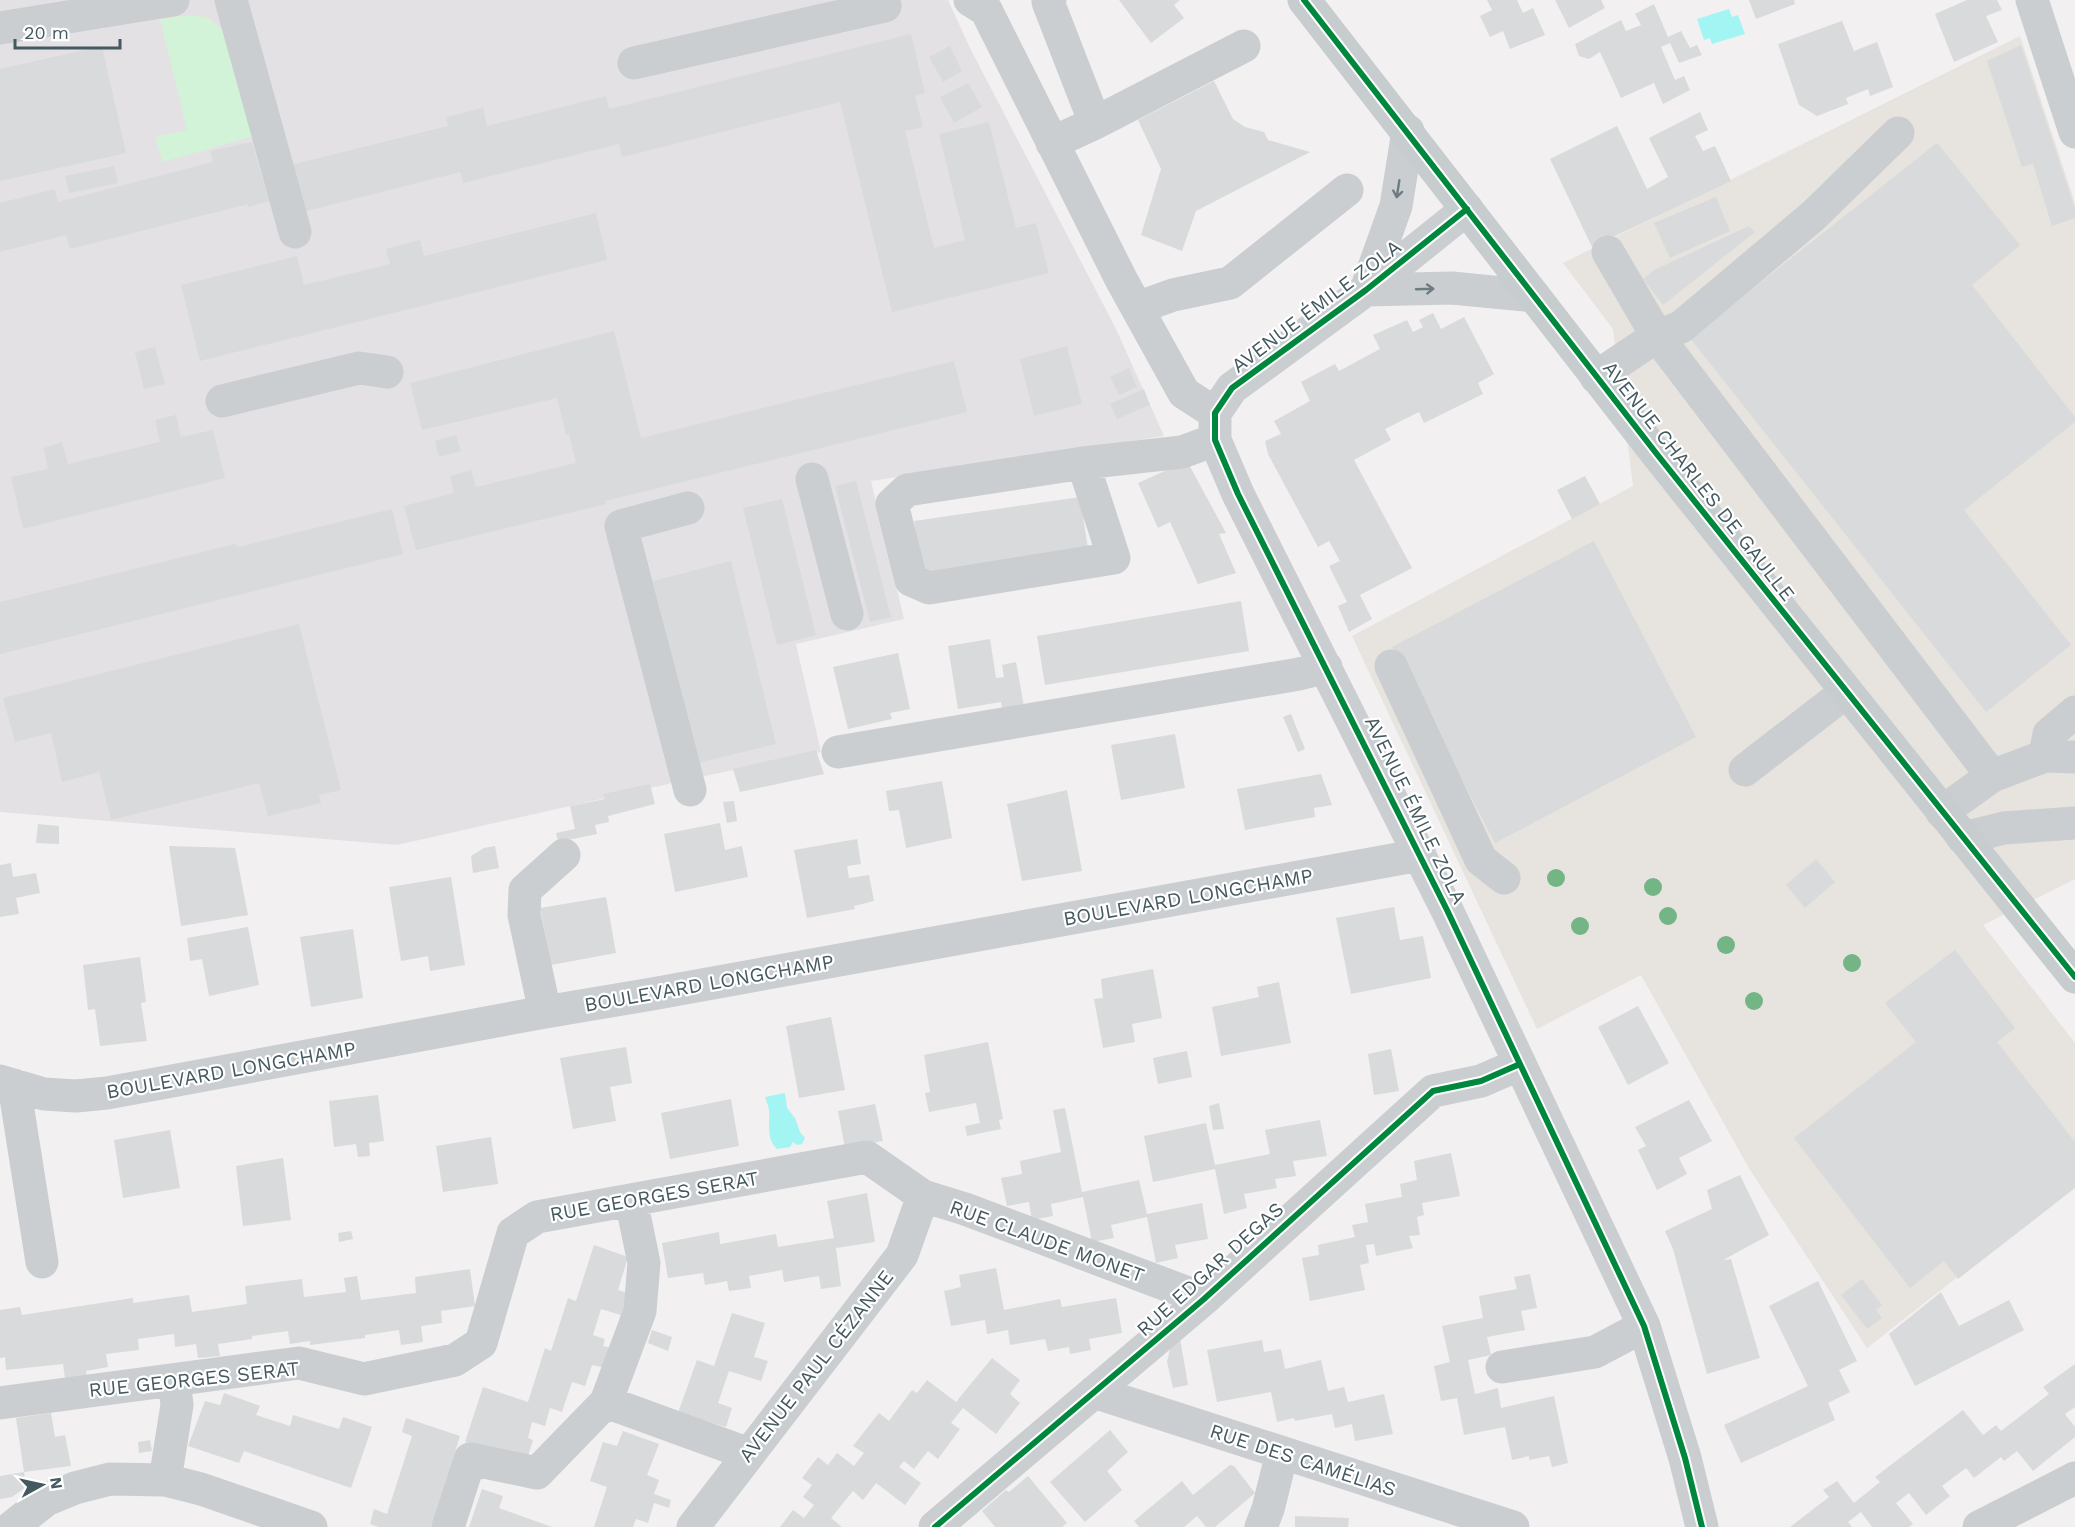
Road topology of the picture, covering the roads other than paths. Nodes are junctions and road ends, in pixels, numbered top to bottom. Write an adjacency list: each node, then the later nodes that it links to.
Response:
1 (173, 0): 8 (street)
2 (231, 0): 18 (street)
3 (970, 0): 15 (street)
4 (1050, 0): 11 (street)
5 (1304, 0): 12 (main road, AVENUE CHARLES DE GAULLE)
6 (2032, 0): 13 (street)
7 (892, 2): 10 (street)
8 (0, 28)
9 (1245, 46): 11 (street)
10 (634, 63)
11 (1095, 123): 15 (street)
12 (1408, 131): 17 (main road, AVENUE CHARLES DE GAULLE); 20 (street, one-way to 20)
13 (2075, 132)
14 (1898, 133): 23 (street)
15 (1052, 143): 22 (street)
16 (1347, 190): 22 (street)
17 (1467, 209): 20 (street, AVENUE ÉMILE ZOLA); 21 (main road, AVENUE CHARLES DE GAULLE)
18 (295, 231)
19 (1608, 252): 23 (street)
20 (1366, 290): 21 (street, one-way to 21); 27 (street, AVENUE ÉMILE ZOLA)
21 (1534, 296): 25 (main road, AVENUE CHARLES DE GAULLE)
22 (1137, 308): 27 (street)
23 (1657, 336): 25 (street); 39 (street)
24 (387, 372): 26 (street)
25 (1596, 377): 34 (main road, AVENUE CHARLES DE GAULLE)
26 (222, 401)
27 (1215, 427): 28 (street); 33 (street, AVENUE ÉMILE ZOLA)
28 (1083, 463): 28 (street)
29 (812, 479): 31 (street)
30 (688, 508): 40 (street)
31 (847, 614)
32 (1391, 666): 46 (street)
33 (1326, 667): 36 (street); 45 (street, AVENUE ÉMILE ZOLA)
34 (1846, 692): 38 (street); 41 (main road, AVENUE CHARLES DE GAULLE)
35 (2075, 712): 37 (street)
36 (838, 752)
37 (2060, 756): 39 (street)
38 (1745, 770)
39 (1992, 776): 41 (street)
40 (690, 790)
41 (1942, 812): 43 (main road, AVENUE CHARLES DE GAULLE)
42 (2075, 823): 43 (street)
43 (1962, 838): 47 (main road, AVENUE CHARLES DE GAULLE)
44 (564, 855): 48 (street)
45 (1419, 855): 48 (street, BOULEVARD LONGCHAMP); 49 (street, AVENUE ÉMILE ZOLA)
46 (1504, 878)
47 (2075, 977)
48 (545, 1012): 50 (street, BOULEVARD LONGCHAMP)
49 (1520, 1064): 54 (street, RUE EDGAR DEGAS); 55 (street, AVENUE ÉMILE ZOLA)
50 (7, 1083): 53 (street)
51 (923, 1196): 52 (street, RUE GEORGES SERAT); 54 (street, RUE CLAUDE MONET); 62 (street, AVENUE PAUL CÉZANNE)
52 (631, 1200): 57 (street, RUE GEORGES SERAT); 59 (street)
53 (42, 1262)
54 (1204, 1299): 58 (street, RUE EDGAR DEGAS)
55 (1644, 1326): 56 (street); 72 (street, AVENUE ÉMILE ZOLA)
56 (1502, 1367)
57 (174, 1380): 60 (street, RUE GEORGES SERAT); 64 (street)
58 (1094, 1392): 61 (street, RUE DES CAMÉLIAS); 65 (street, RUE EDGAR DEGAS)
59 (606, 1402): 62 (street); 68 (street)
60 (0, 1403)
61 (1282, 1453): 70 (street); 71 (street, RUE DES CAMÉLIAS)
62 (749, 1454): 69 (street, AVENUE PAUL CÉZANNE)
63 (2075, 1478): 73 (street)
64 (165, 1480): 66 (street); 67 (street)
65 (939, 1526)
66 (12, 1527)
67 (311, 1527)
68 (448, 1527)
69 (693, 1527)
70 (1260, 1527)
71 (1513, 1527)
72 (1702, 1527)
73 (1979, 1527)

